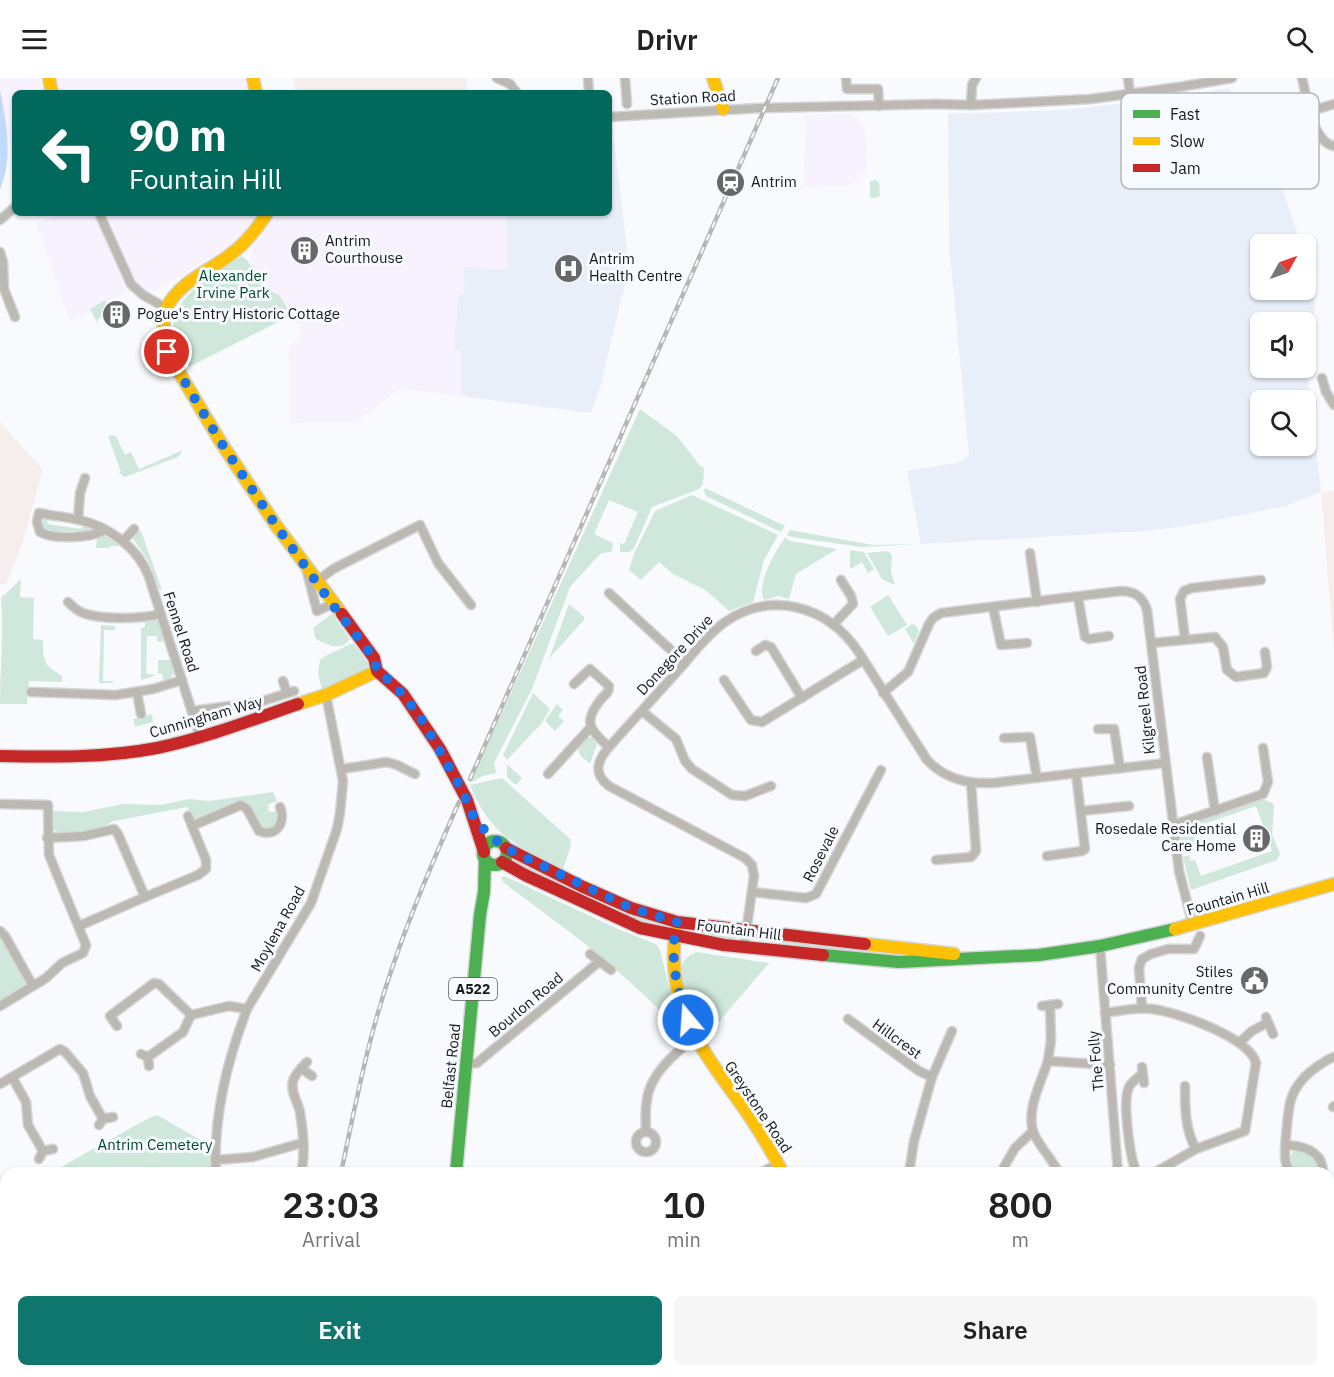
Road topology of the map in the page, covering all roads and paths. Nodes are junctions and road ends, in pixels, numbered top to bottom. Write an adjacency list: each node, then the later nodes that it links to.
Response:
1 (497, 78): 9 (street)
2 (625, 78): 14 (street)
3 (713, 78): 18 (main road)
4 (846, 78): 17 (street)
5 (976, 78): 16 (street)
6 (1128, 78): 10 (street)
7 (1232, 78): 11 (street, Station Road)
8 (1302, 78): 12 (street)
9 (515, 90)
10 (1130, 93)
11 (1136, 93)
12 (1306, 93)
13 (1121, 95): 16 (street, Station Road)
14 (627, 104)
15 (1334, 104): 19 (street)
16 (971, 105): 17 (street, Station Road)
17 (879, 106): 18 (street, Station Road)
18 (723, 109): 20 (street, Station Road)
19 (1319, 109)
20 (612, 117)
21 (1319, 136): 22 (street)
22 (1334, 146)
23 (12, 210): 26 (street)
24 (100, 216): 28 (street)
25 (265, 216): 28 (main road)
26 (0, 220)
27 (0, 252): 29 (street)
28 (166, 308): 38 (main road, A522)
29 (15, 317)
30 (1322, 378): 31 (street)
31 (1334, 405)
32 (85, 478): 33 (street)
33 (78, 520): 35 (street, Fennel Road); 35 (street, Fennel Road)
34 (134, 529): 36 (street)
35 (105, 530): 36 (street, Fennel Road)
36 (123, 542): 49 (street, Fennel Road)
37 (1030, 553): 45 (street)
38 (306, 568): 41 (main road, A522); 46 (street)
39 (1261, 579): 52 (street)
40 (841, 580): 50 (street)
41 (316, 582): 46 (main road, A522); 47 (street)
42 (609, 594): 58 (street)
43 (1078, 597): 45 (street, Kilgreel Road); 51 (street); 54 (street, Kilgreel Road)
44 (68, 602): 49 (street)
45 (1037, 602): 48 (street, Kilgreel Road)
46 (332, 604): 59 (main road, A522)
47 (471, 605)
48 (993, 607): 53 (street); 66 (street, Kilgreel Road)
49 (160, 614): 60 (street, Fennel Road)
50 (834, 624): 57 (street, Donegore Drive); 58 (street, Donegore Drive)
51 (1109, 636)
52 (1185, 639): 54 (street); 56 (street)
53 (1027, 643)
54 (1152, 644): 80 (street, Kilgreel Road)
55 (756, 651): 68 (street)
56 (1265, 652)
57 (863, 660): 66 (street, Donegore Drive); 68 (street)
58 (685, 663): 70 (street, Donegore Drive)
59 (377, 671): 67 (main road, Cunningham Way); 96 (main road, A522)
60 (182, 680): 65 (street); 69 (street, Fennel Road)
61 (724, 680): 68 (street)
62 (283, 681): 69 (street)
63 (574, 684): 72 (street)
64 (31, 692): 65 (street)
65 (137, 692): 71 (street)
66 (883, 693): 88 (street, Donegore Drive)
67 (326, 695): 74 (main road, Cunningham Way); 82 (street, Moylena Road)
68 (802, 698)
69 (192, 711): 74 (street, Fennel Road)
70 (642, 711): 76 (street, Donegore Drive); 89 (street)
71 (141, 714)
72 (590, 728): 76 (street); 86 (street)
73 (1098, 729): 81 (street)
74 (200, 738): 78 (main road, Cunningham Way)
75 (1004, 738): 87 (street)
76 (609, 747): 107 (street, Donegore Drive)
77 (1263, 748): 94 (street)
78 (0, 756)
79 (1207, 757): 94 (street)
80 (1165, 763): 81 (street, Donegore Drive); 98 (street, Kilgreel Road)
81 (1120, 768): 84 (street, Donegore Drive)
82 (342, 769): 85 (street); 126 (street, Moylena Road)
83 (881, 770): 107 (street, Rosevale)
84 (1076, 773): 87 (street, Donegore Drive); 93 (street)
85 (415, 774)
86 (548, 774)
87 (1037, 778): 88 (street, Donegore Drive)
88 (971, 783): 103 (street)
89 (771, 786)
90 (0, 804): 99 (street)
91 (1129, 806): 93 (street)
92 (280, 807): 97 (street)
93 (1081, 811): 102 (street)
94 (1215, 811): 98 (street)
95 (188, 816): 97 (street)
96 (474, 818): 100 (main road, A522); 101 (main road, A522)
97 (192, 825): 108 (street)
98 (1173, 825): 110 (street, Kilgreel Road)
99 (47, 838): 108 (street); 111 (street)
100 (502, 844): 101 (main road); 104 (main road, A522); 109 (main road, Fountain Hill)
101 (484, 855): 104 (main road); 106 (main road, Belfast Road / A522)
102 (1047, 856)
103 (936, 860)
104 (501, 863): 106 (main road, Belfast Road / A522); 114 (main road, Fountain Hill)
105 (1334, 884): 110 (main road, Fountain Hill)
106 (484, 891): 138 (main road, Belfast Road / A522)
107 (752, 892): 113 (street, Donegore Drive)
108 (145, 897): 111 (street)
109 (677, 922): 113 (main road, Fountain Hill); 114 (main road, Greystone Road)
110 (1193, 925): 116 (main road, Fountain Hill)
111 (79, 926): 122 (street)
112 (0, 931): 122 (street)
113 (747, 931): 117 (street, Donegore Drive); 119 (main road, Fountain Hill)
114 (674, 936): 117 (main road, Fountain Hill); 133 (main road, Greystone Road)
115 (1200, 936): 125 (street)
116 (1100, 946): 119 (main road, Fountain Hill); 127 (street, The Folly)
117 (744, 947): 119 (main road, Fountain Hill)
118 (590, 954): 120 (street)
119 (988, 958)
120 (600, 962): 121 (street); 138 (street, Bourlon Road)
121 (611, 970)
122 (33, 986): 124 (street)
123 (1050, 1005): 137 (street)
124 (0, 1006)
125 (1142, 1008): 127 (street); 134 (street)
126 (247, 1009): 128 (street); 153 (street, Moylena Road)
127 (1105, 1012): 139 (street, The Folly)
128 (191, 1015): 130 (street); 136 (street)
129 (848, 1020): 143 (street, Hillcrest)
130 (117, 1026)
131 (952, 1031): 143 (street, Hillcrest)
132 (1273, 1034): 134 (street)
133 (696, 1039): 147 (street); 158 (main road, Greystone Road)
134 (1240, 1042): 152 (street)
135 (1334, 1057): 150 (street)
136 (146, 1059)
137 (1048, 1061): 139 (street); 148 (street)
138 (466, 1064): 157 (main road, Belfast Road / A522)
139 (1110, 1065): 161 (street, The Folly)
140 (1143, 1075): 162 (street)
141 (312, 1076): 149 (street)
142 (12, 1077): 144 (street); 146 (street); 151 (street)
143 (932, 1077): 159 (street, Hillcrest)
144 (0, 1084)
145 (1185, 1086): 152 (street)
146 (113, 1117)
147 (645, 1131)
148 (1033, 1131): 154 (street); 160 (street)
149 (302, 1143): 153 (street); 156 (street)
150 (1286, 1145): 164 (street); 165 (street)
151 (53, 1149)
152 (1196, 1149): 163 (street)
153 (215, 1160): 155 (street, Moylena Road)
154 (1008, 1164)
155 (216, 1167)
156 (301, 1167)
157 (457, 1167)
158 (779, 1167)
159 (910, 1167)
160 (1055, 1167)
161 (1118, 1167)
162 (1135, 1167)
163 (1164, 1167)
164 (1287, 1167)
165 (1322, 1167)

